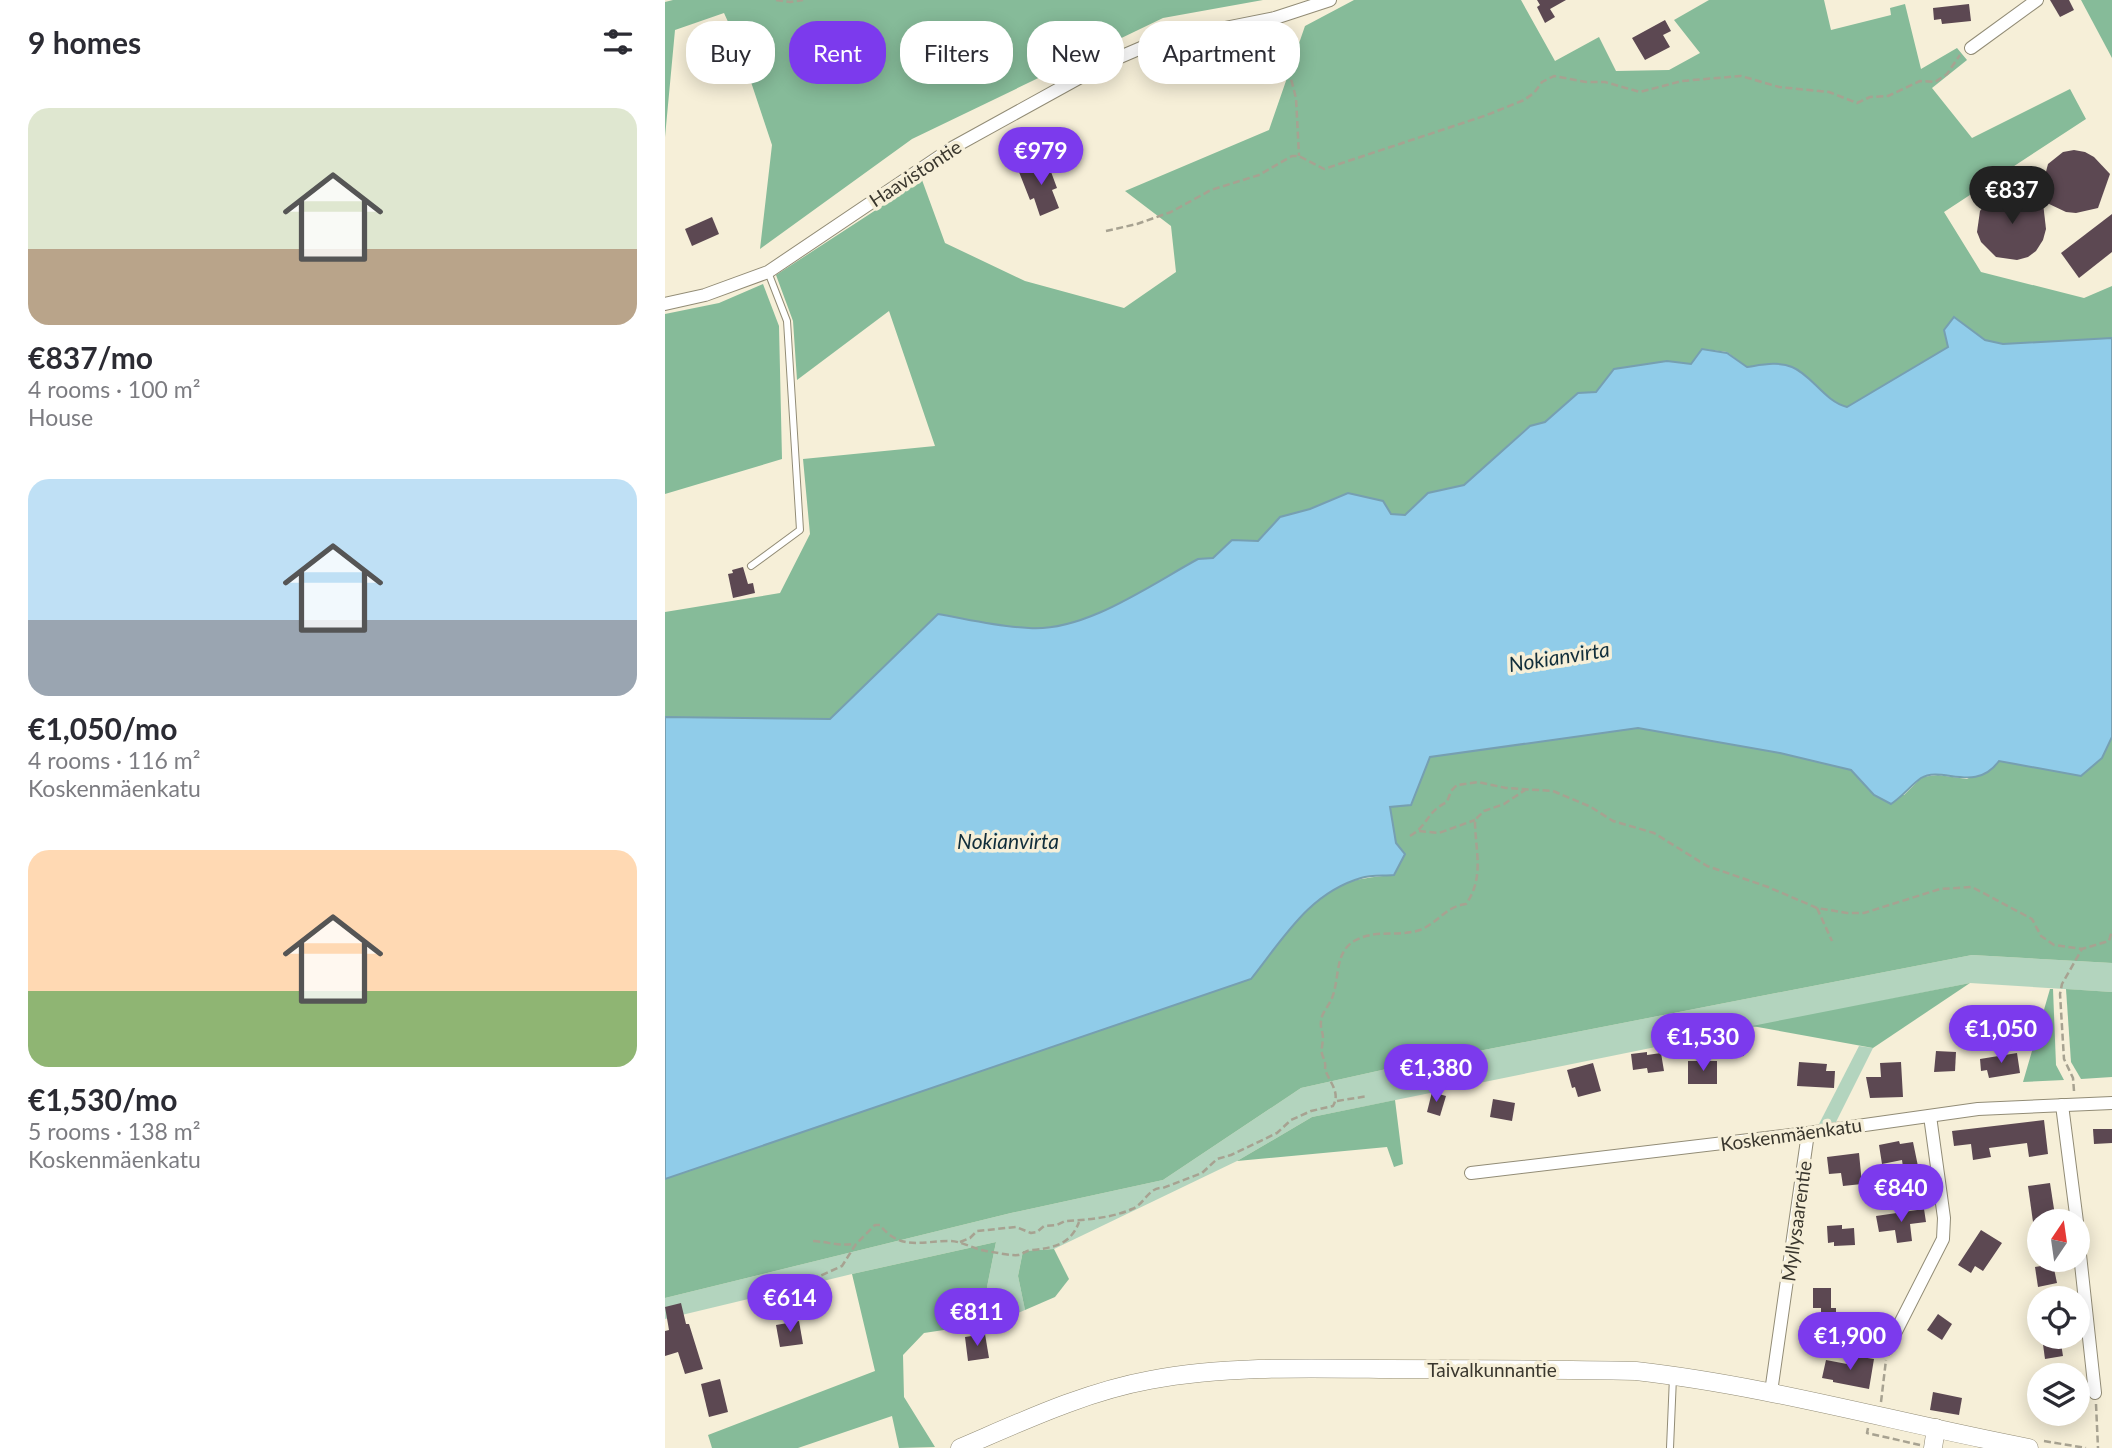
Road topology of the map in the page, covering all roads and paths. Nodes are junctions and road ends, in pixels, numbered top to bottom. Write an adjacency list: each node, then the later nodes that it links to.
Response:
1 (776, 0): 2 (path)
2 (803, 0)
3 (1330, 0): 5 (street, Haavistontie)
4 (2037, 0): 6 (street)
5 (1275, 19): 7 (path); 9 (street, Haavistontie)
6 (1971, 48): 7 (path)
7 (1299, 156): 8 (path)
8 (1106, 231)
9 (768, 272): 10 (street, Haavistontie); 11 (lane)
10 (665, 304)
11 (751, 566)
12 (1525, 790): 13 (path); 14 (path); 16 (path)
13 (1475, 820): 14 (path); 22 (path)
14 (1419, 831): 15 (path)
15 (1410, 836)
16 (1817, 908): 18 (path); 20 (path)
17 (2112, 930): 19 (path)
18 (1832, 941)
19 (2110, 941): 20 (path)
20 (2082, 950): 24 (path)
21 (1368, 1096): 22 (path)
22 (1336, 1102): 29 (path)
23 (2112, 1103): 24 (street, Koskenmäenkatu)
24 (2069, 1105): 25 (street, Koskenmäenkatu); 28 (street)
25 (1930, 1116): 26 (street, Koskenmäenkatu); 35 (street)
26 (1808, 1133): 27 (street, Koskenmäenkatu); 37 (street, Myllysaarentie)
27 (1471, 1173)
28 (2076, 1209)
29 (1080, 1220): 31 (path); 31 (path)
30 (813, 1241): 32 (path)
31 (960, 1242): 32 (path)
32 (856, 1244): 34 (path)
33 (2082, 1272): 38 (street)
34 (802, 1298)
35 (1887, 1349): 39 (path)
36 (1673, 1375): 37 (street, Taivalkunnantie); 42 (street, Taivalkunnantie); 43 (lane)
37 (1771, 1392): 40 (street, Taivalkunnantie)
38 (2095, 1393): 46 (path)
39 (1881, 1402)
40 (1936, 1428): 44 (street); 45 (street, Taivalkunnantie)
41 (1867, 1433): 44 (path)
42 (960, 1448)
43 (1670, 1448)
44 (1933, 1448)
45 (2029, 1448)
46 (2098, 1448)

